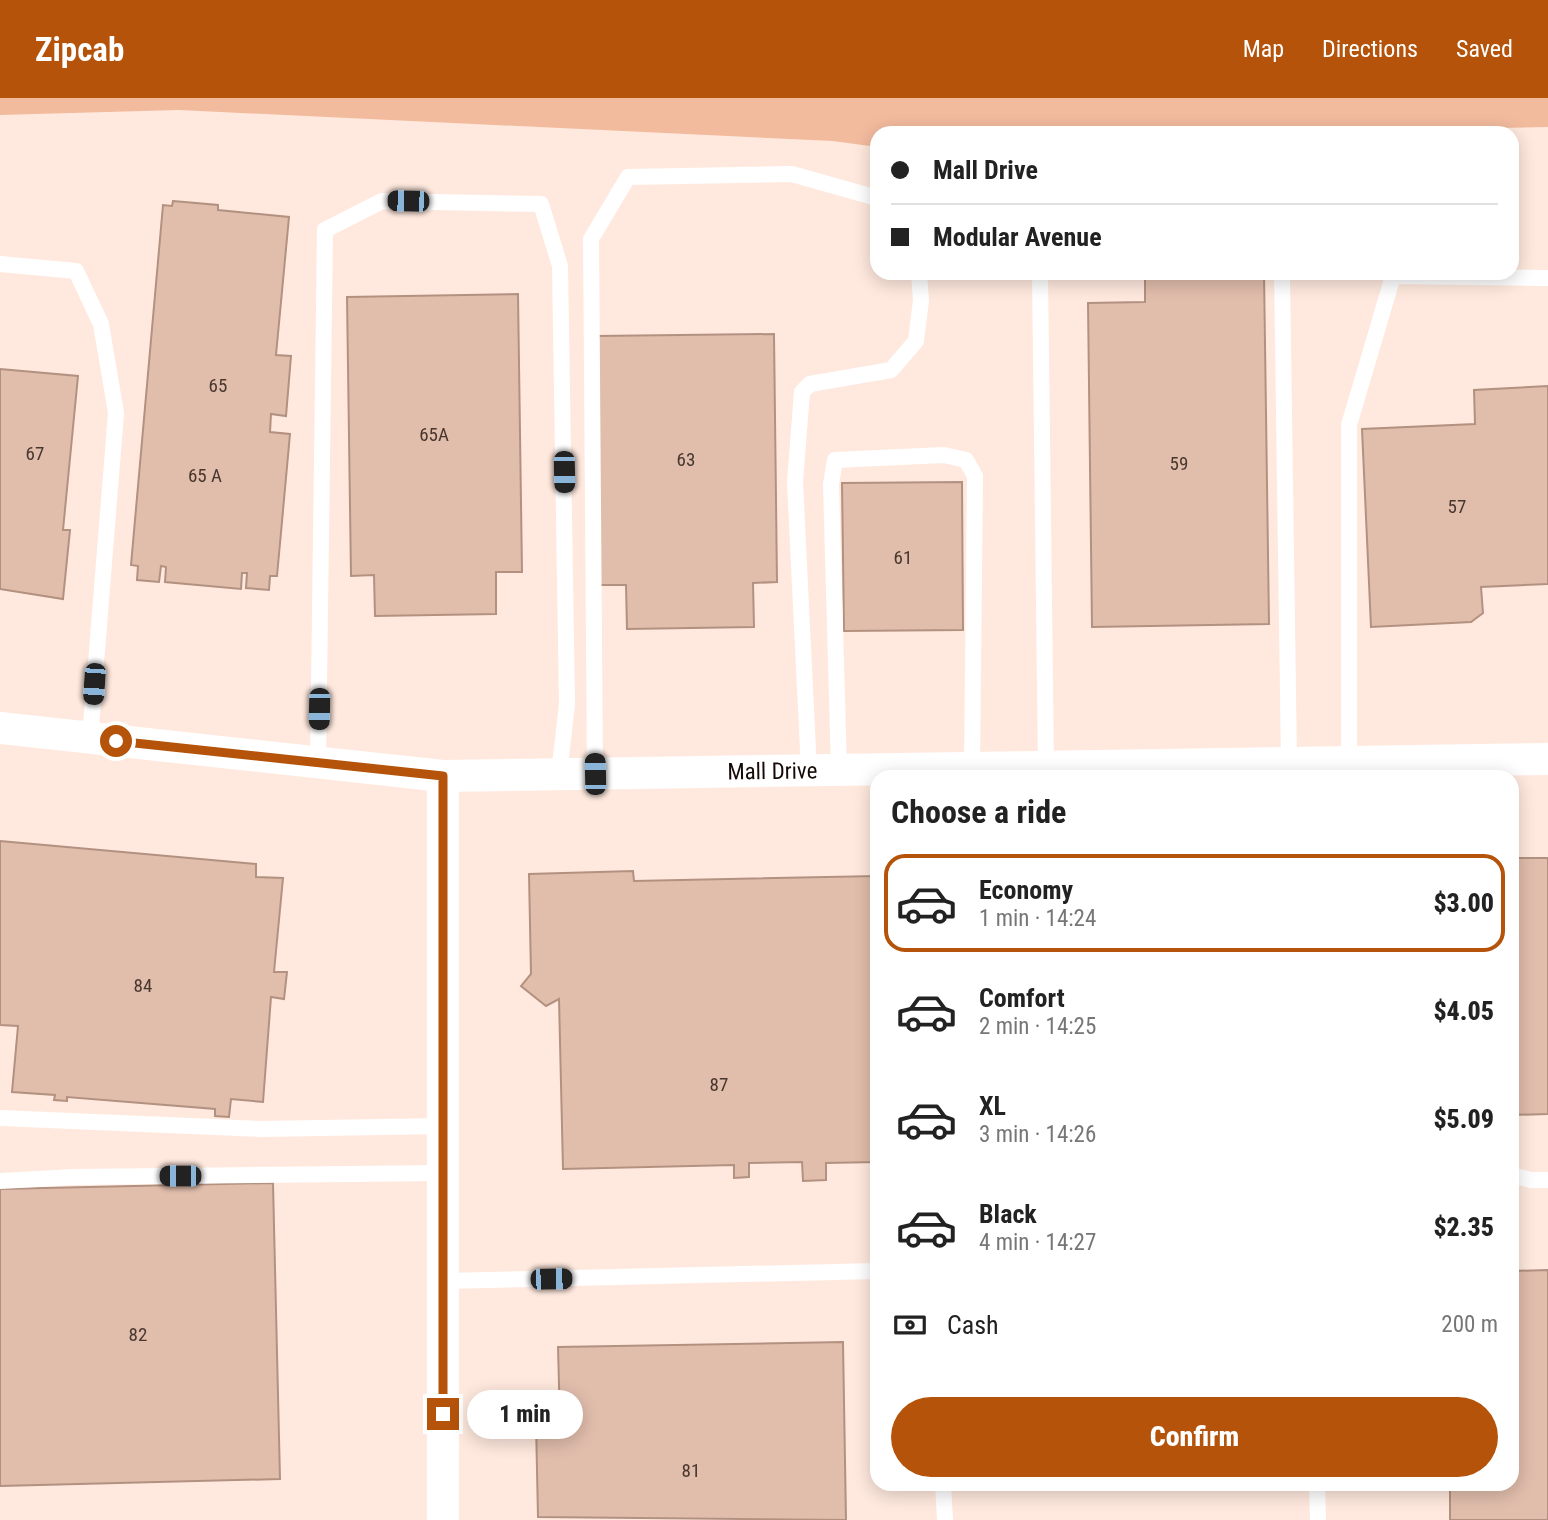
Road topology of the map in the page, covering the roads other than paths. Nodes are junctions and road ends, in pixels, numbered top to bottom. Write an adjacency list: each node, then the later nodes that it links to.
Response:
1 (870, 196): 22 (lane)
2 (0, 264): 10 (lane)
3 (1519, 278): 4 (lane)
4 (1548, 278)
5 (920, 280): 17 (lane)
6 (1040, 280): 14 (lane)
7 (1282, 280): 15 (lane)
8 (1391, 280): 12 (lane)
9 (0, 728): 10 (street, Mall Drive)
10 (90, 738): 13 (street, Mall Drive)
11 (1548, 759): 16 (street, Mall Drive)
12 (1349, 762): 15 (street, Mall Drive); 16 (street, Mall Drive)
13 (318, 763): 21 (lane); 23 (street, Mall Drive)
14 (1046, 767): 15 (street, Mall Drive); 20 (street, Mall Drive)
15 (1307, 768)
16 (1426, 769)
17 (824, 770): 18 (street, Mall Drive); 19 (lane); 22 (street, Mall Drive)
18 (870, 770)
19 (976, 770)
20 (994, 770)
21 (559, 774): 22 (street, Mall Drive); 23 (street, Mall Drive)
22 (595, 774)
23 (443, 776): 25 (street)
24 (0, 1118): 25 (lane)
25 (443, 1126): 26 (street)
26 (443, 1173): 29 (lane); 31 (street)
27 (1519, 1177): 28 (lane)
28 (1548, 1180)
29 (0, 1181)
30 (870, 1271): 31 (lane)
31 (443, 1281): 34 (street)
32 (943, 1491): 35 (lane)
33 (1317, 1491): 36 (lane)
34 (443, 1520)
35 (945, 1520)
36 (1318, 1520)

